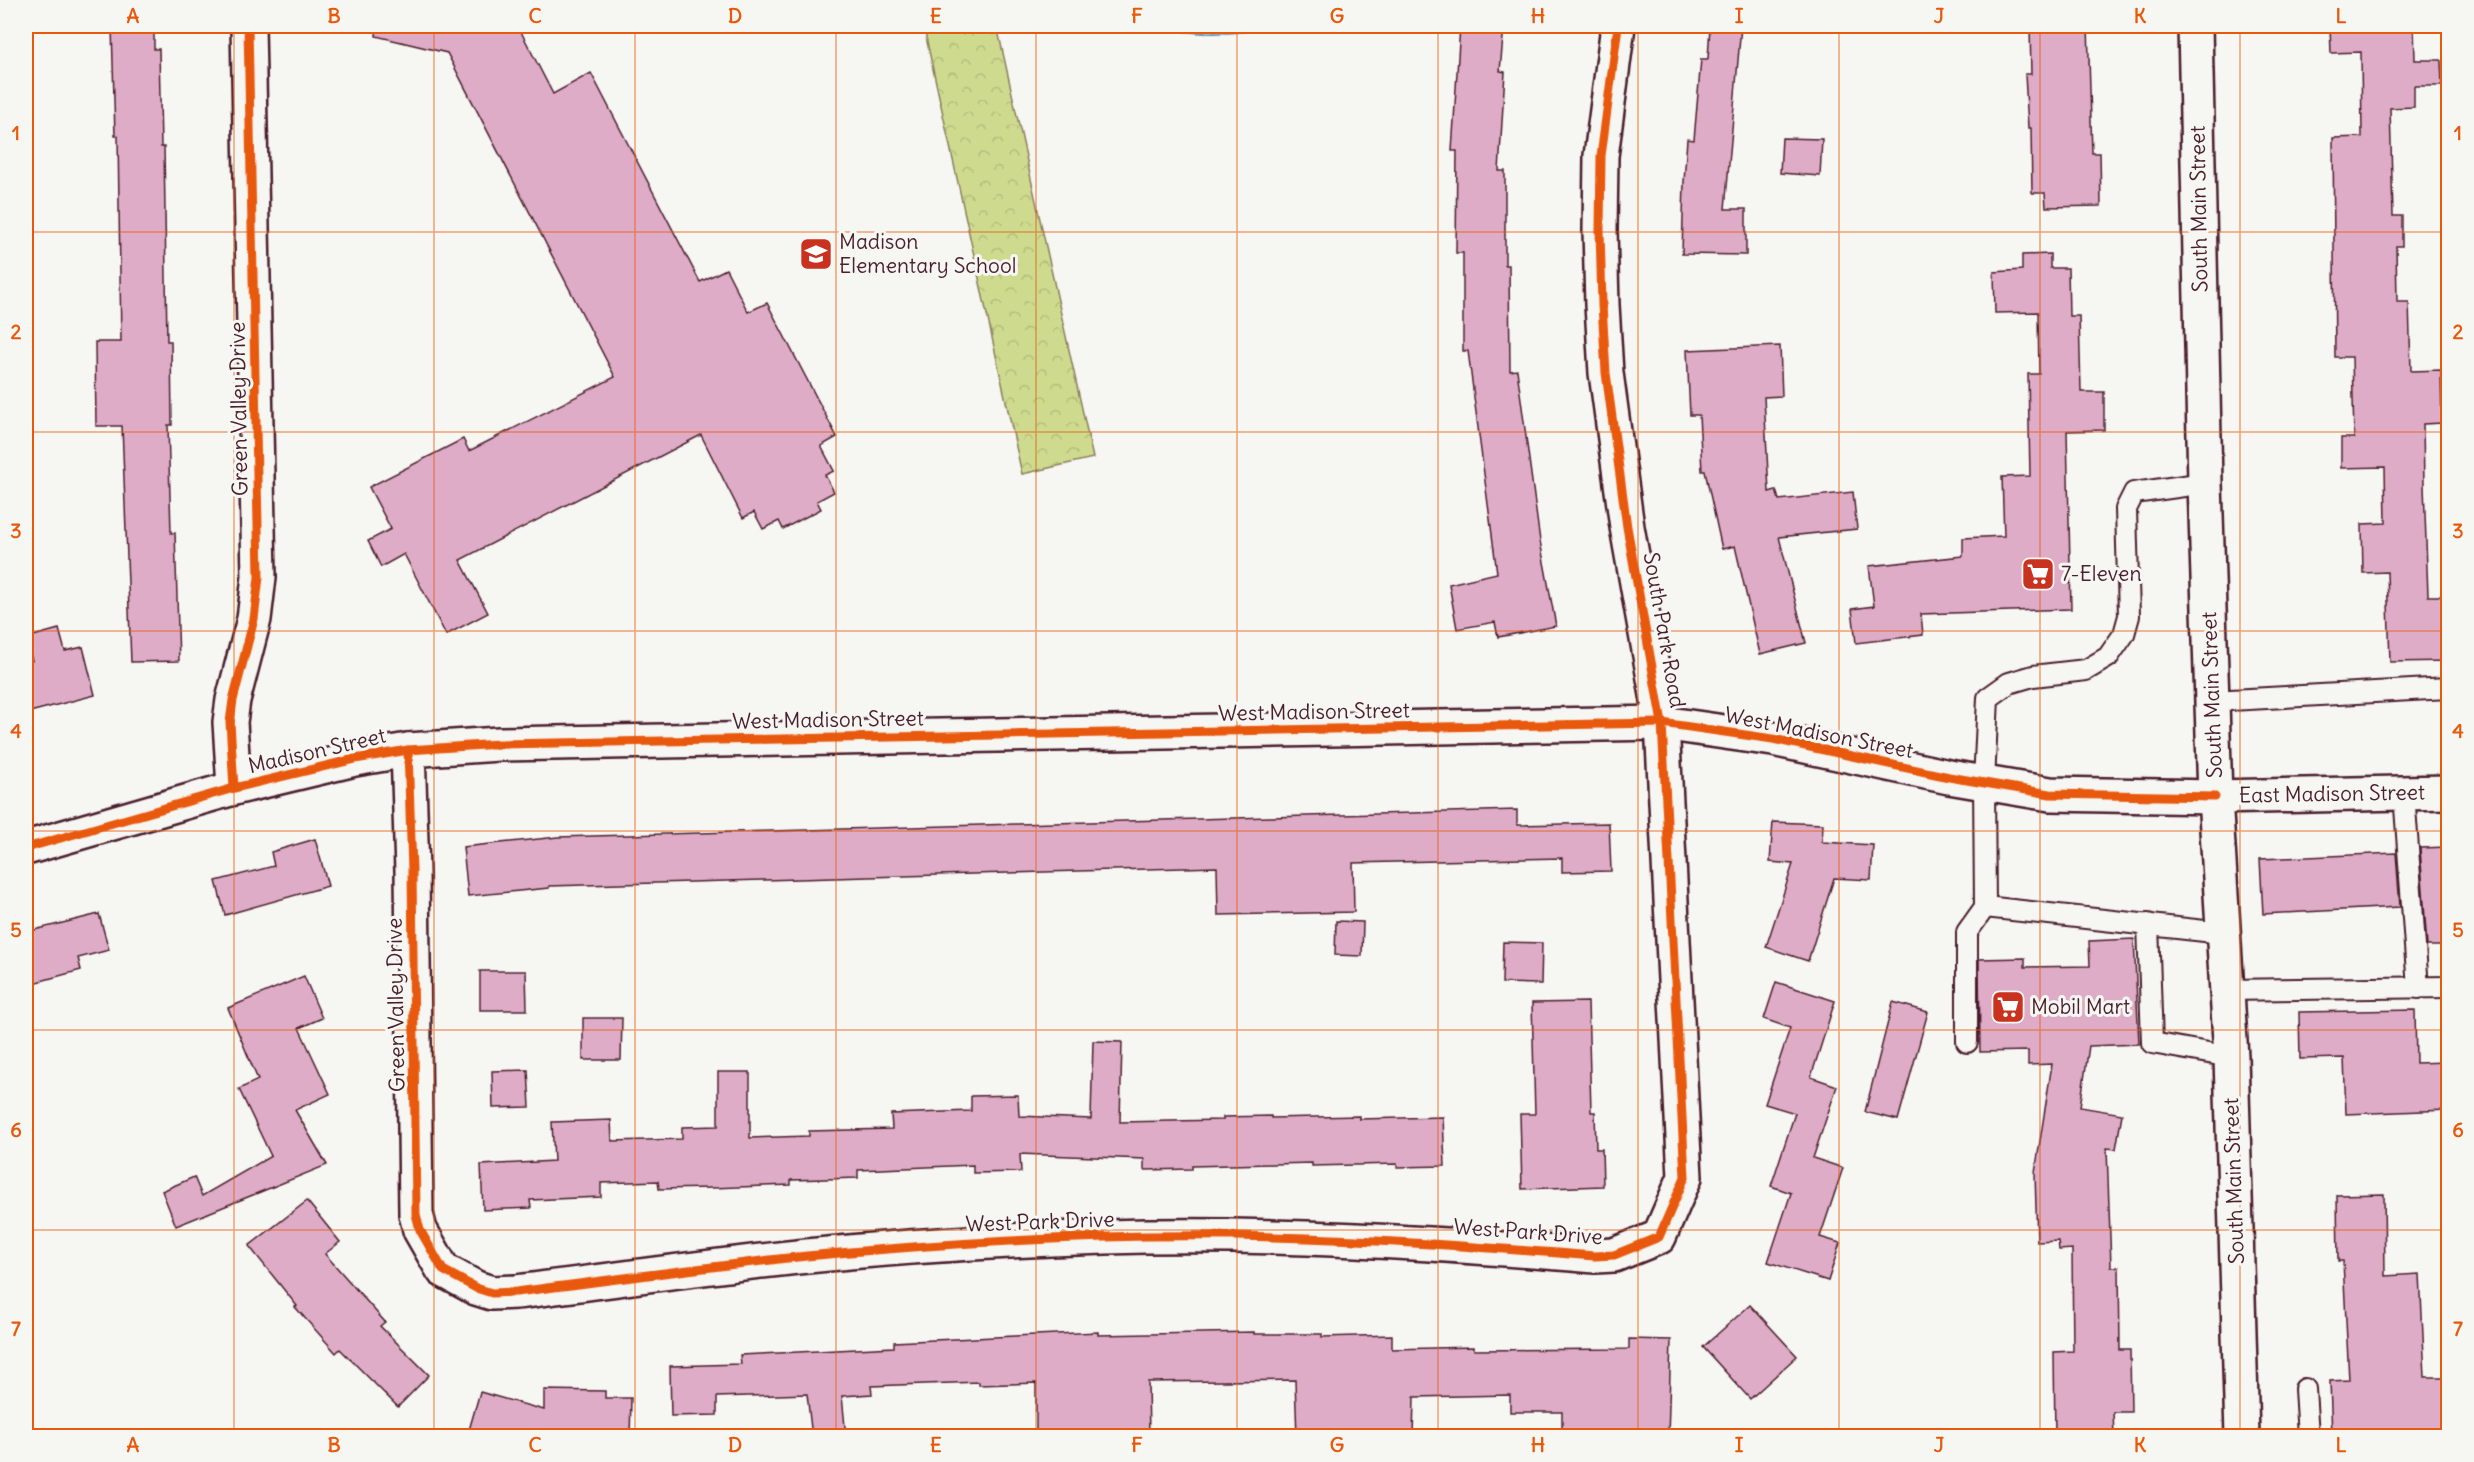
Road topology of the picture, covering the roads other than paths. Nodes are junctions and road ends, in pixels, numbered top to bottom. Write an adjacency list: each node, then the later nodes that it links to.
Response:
1 (248, 26): 10 (street, Green Valley Drive)
2 (1618, 26): 7 (street, South Park Road)
3 (2195, 26): 4 (street, South Main Street)
4 (2205, 483): 6 (street, South Main Street); 9 (lane)
5 (2448, 688): 6 (lane)
6 (2212, 701): 13 (street, South Main Street)
7 (1662, 723): 8 (street, West Madison Street); 9 (street, West Madison Street); 23 (street, South Park Road)
8 (408, 750): 10 (street, Madison Street); 24 (street, Green Valley Drive)
9 (1984, 783): 13 (street, West Madison Street); 15 (lane)
10 (234, 788): 14 (street)
11 (2448, 792): 12 (street, East Madison Street)
12 (2404, 793): 13 (street, East Madison Street); 19 (lane)
13 (2215, 797): 17 (street, South Main Street)
14 (26, 848)
15 (1985, 908): 16 (lane); 21 (lane)
16 (2148, 924): 17 (lane); 22 (lane)
17 (2223, 933): 20 (street, South Main Street)
18 (2448, 987): 19 (lane)
19 (2418, 988): 20 (lane)
20 (2227, 990): 22 (street, South Main Street)
21 (1967, 1042)
22 (2230, 1056): 26 (street, South Main Street)
23 (1659, 1237): 24 (street, West Park Drive)
24 (435, 1256)
25 (2305, 1389): 27 (lane)
26 (2242, 1437)
27 (2308, 1437)

